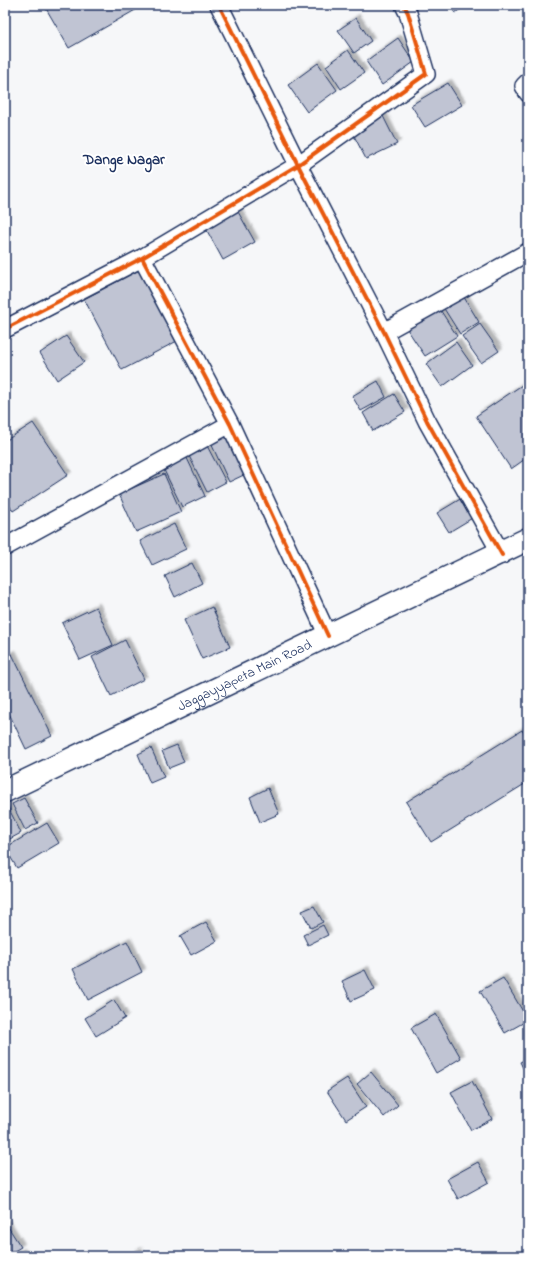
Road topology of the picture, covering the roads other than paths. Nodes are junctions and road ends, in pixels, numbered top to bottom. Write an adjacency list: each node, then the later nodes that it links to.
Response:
1 (219, 5): 5 (street)
2 (404, 5): 5 (street)
3 (528, 82): 4 (street)
4 (528, 93)
5 (298, 165): 7 (street); 9 (street)
6 (528, 252): 9 (street)
7 (142, 258): 8 (street); 10 (street)
8 (5, 329)
9 (384, 332): 13 (street)
10 (230, 424): 12 (street); 14 (street)
11 (528, 539): 13 (main road, Jaggayyapeta Main Road)
12 (5, 547)
13 (501, 554): 14 (main road, Jaggayyapeta Main Road)
14 (328, 636): 15 (main road, Jaggayyapeta Main Road)
15 (5, 791)

